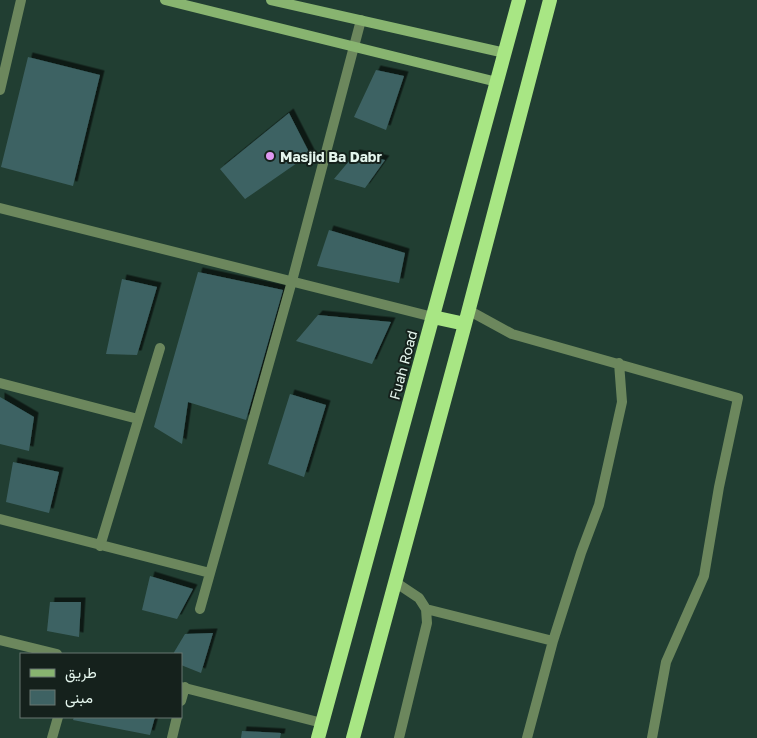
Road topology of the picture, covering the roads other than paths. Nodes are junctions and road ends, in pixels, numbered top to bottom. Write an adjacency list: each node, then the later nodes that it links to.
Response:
1 (21, 0): 11 (street)
2 (165, 0): 8 (main road)
3 (271, 0): 6 (main road)
4 (518, 0): 9 (highway, Fuah Road)
5 (550, 0): 14 (highway)
6 (302, 4): 7 (main road)
7 (361, 20): 8 (street); 9 (main road)
8 (354, 47): 10 (main road); 13 (street)
9 (505, 52): 10 (highway, Fuah Road)
10 (498, 82): 15 (highway, Fuah Road)
11 (0, 90)
12 (0, 208): 13 (street)
13 (292, 281): 15 (street); 23 (street)
14 (468, 310): 16 (highway); 18 (street)
15 (433, 317): 16 (highway); 33 (highway, Fuah Road)
16 (465, 324): 24 (highway)
17 (160, 348): 20 (street)
18 (620, 363): 28 (street); 40 (street)
19 (0, 383): 20 (street)
20 (138, 419): 22 (street)
21 (0, 519): 22 (street)
22 (100, 546): 23 (street)
23 (210, 573): 25 (street)
24 (395, 582): 26 (street); 37 (highway)
25 (200, 609)
26 (426, 609): 28 (street); 38 (street)
27 (0, 640): 29 (street)
28 (553, 641): 39 (street)
29 (53, 653)
30 (183, 687): 33 (street)
31 (58, 718): 34 (street)
32 (177, 718): 35 (street)
33 (322, 723): 36 (highway, Fuah Road)
34 (52, 738)
35 (172, 738)
36 (318, 738)
37 (353, 738)
38 (399, 738)
39 (527, 738)
40 (652, 738)

